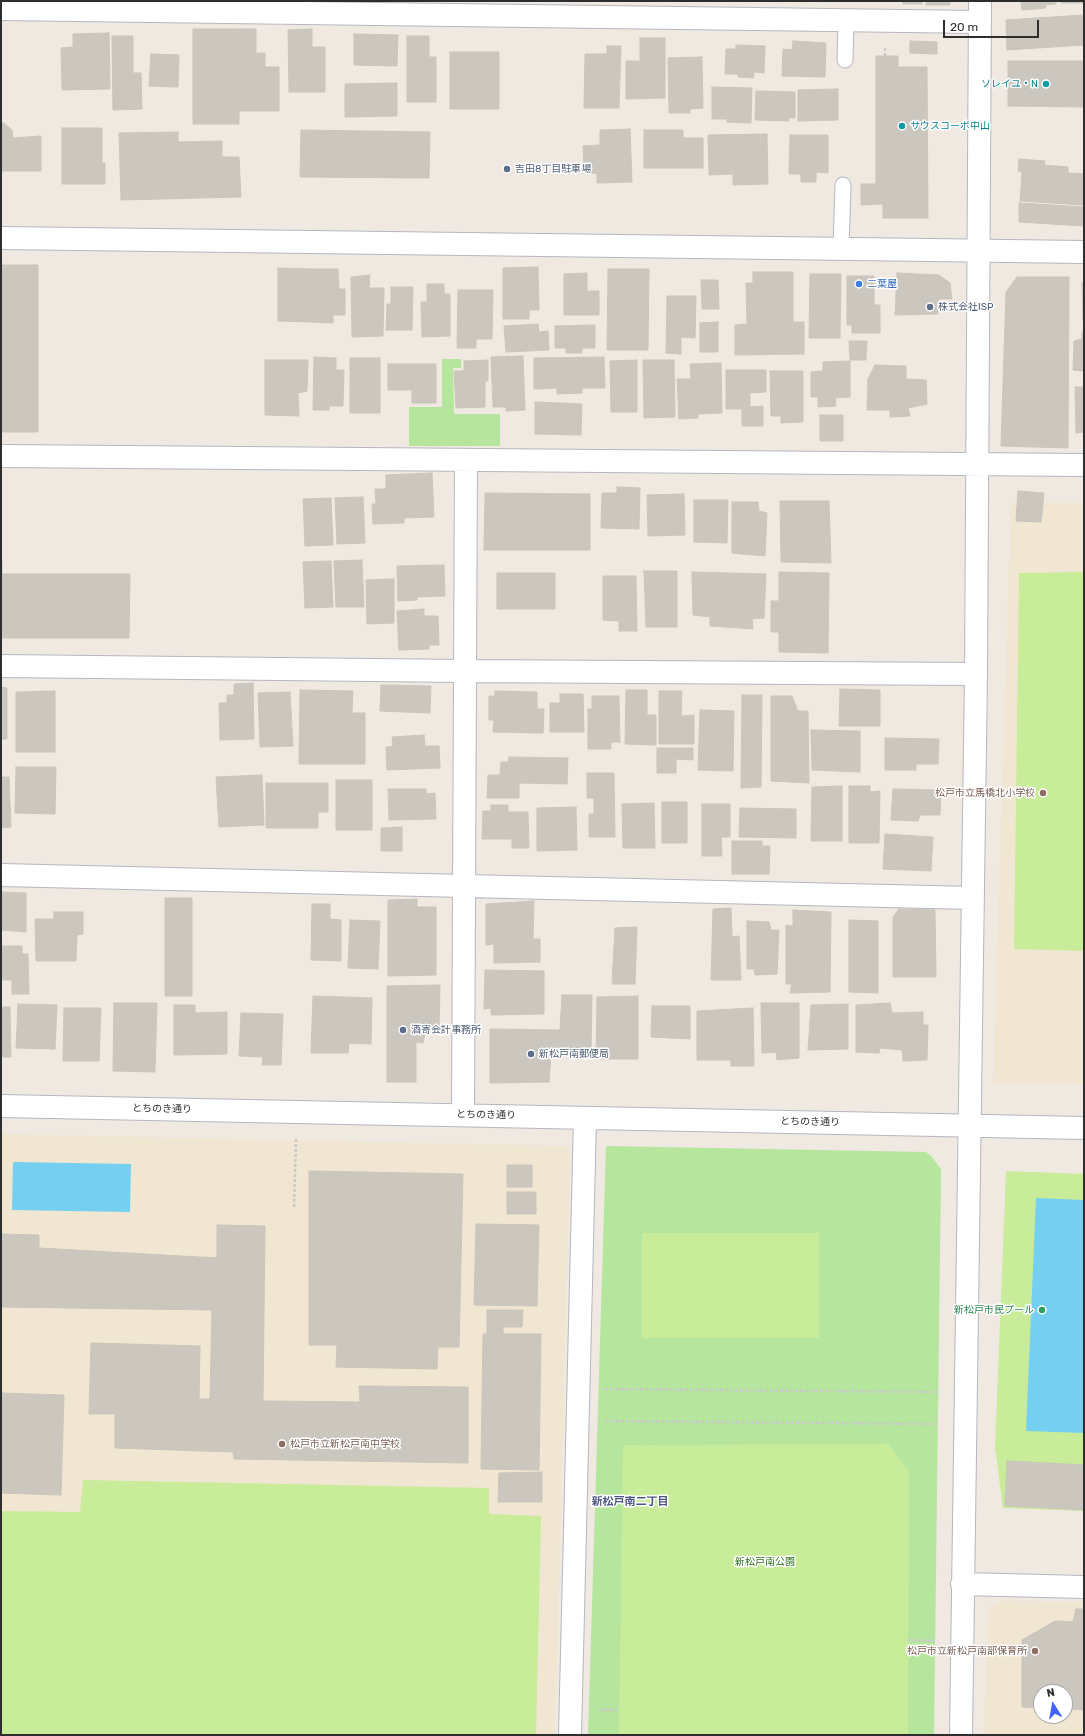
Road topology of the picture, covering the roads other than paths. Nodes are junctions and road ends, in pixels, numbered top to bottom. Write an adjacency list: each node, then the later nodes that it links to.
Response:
1 (980, 1): 4 (street)
2 (1, 9): 3 (street)
3 (846, 20): 4 (street); 5 (lane)
4 (980, 22): 9 (street)
5 (845, 60)
6 (843, 185): 8 (lane)
7 (1, 238): 8 (street)
8 (841, 248): 9 (street)
9 (979, 250): 10 (street); 13 (street)
10 (1084, 252)
11 (1, 456): 12 (street)
12 (466, 460): 13 (street); 16 (street)
13 (977, 464): 14 (street); 17 (street)
14 (1084, 465)
15 (1, 666): 16 (street)
16 (465, 671): 17 (street); 19 (street)
17 (976, 674): 20 (street)
18 (1, 875): 19 (street)
19 (464, 886): 20 (street); 22 (street)
20 (972, 898): 24 (street)
21 (1, 1106): 22 (street, とちのき通り)
22 (463, 1115): 23 (street, とちのき通り)
23 (585, 1118): 24 (street, とちのき通り); 28 (street)
24 (970, 1125): 25 (street, とちのき通り); 26 (street)
25 (1084, 1128)
26 (962, 1584): 27 (street); 29 (street)
27 (1084, 1587)
28 (570, 1735)
29 (961, 1735)

